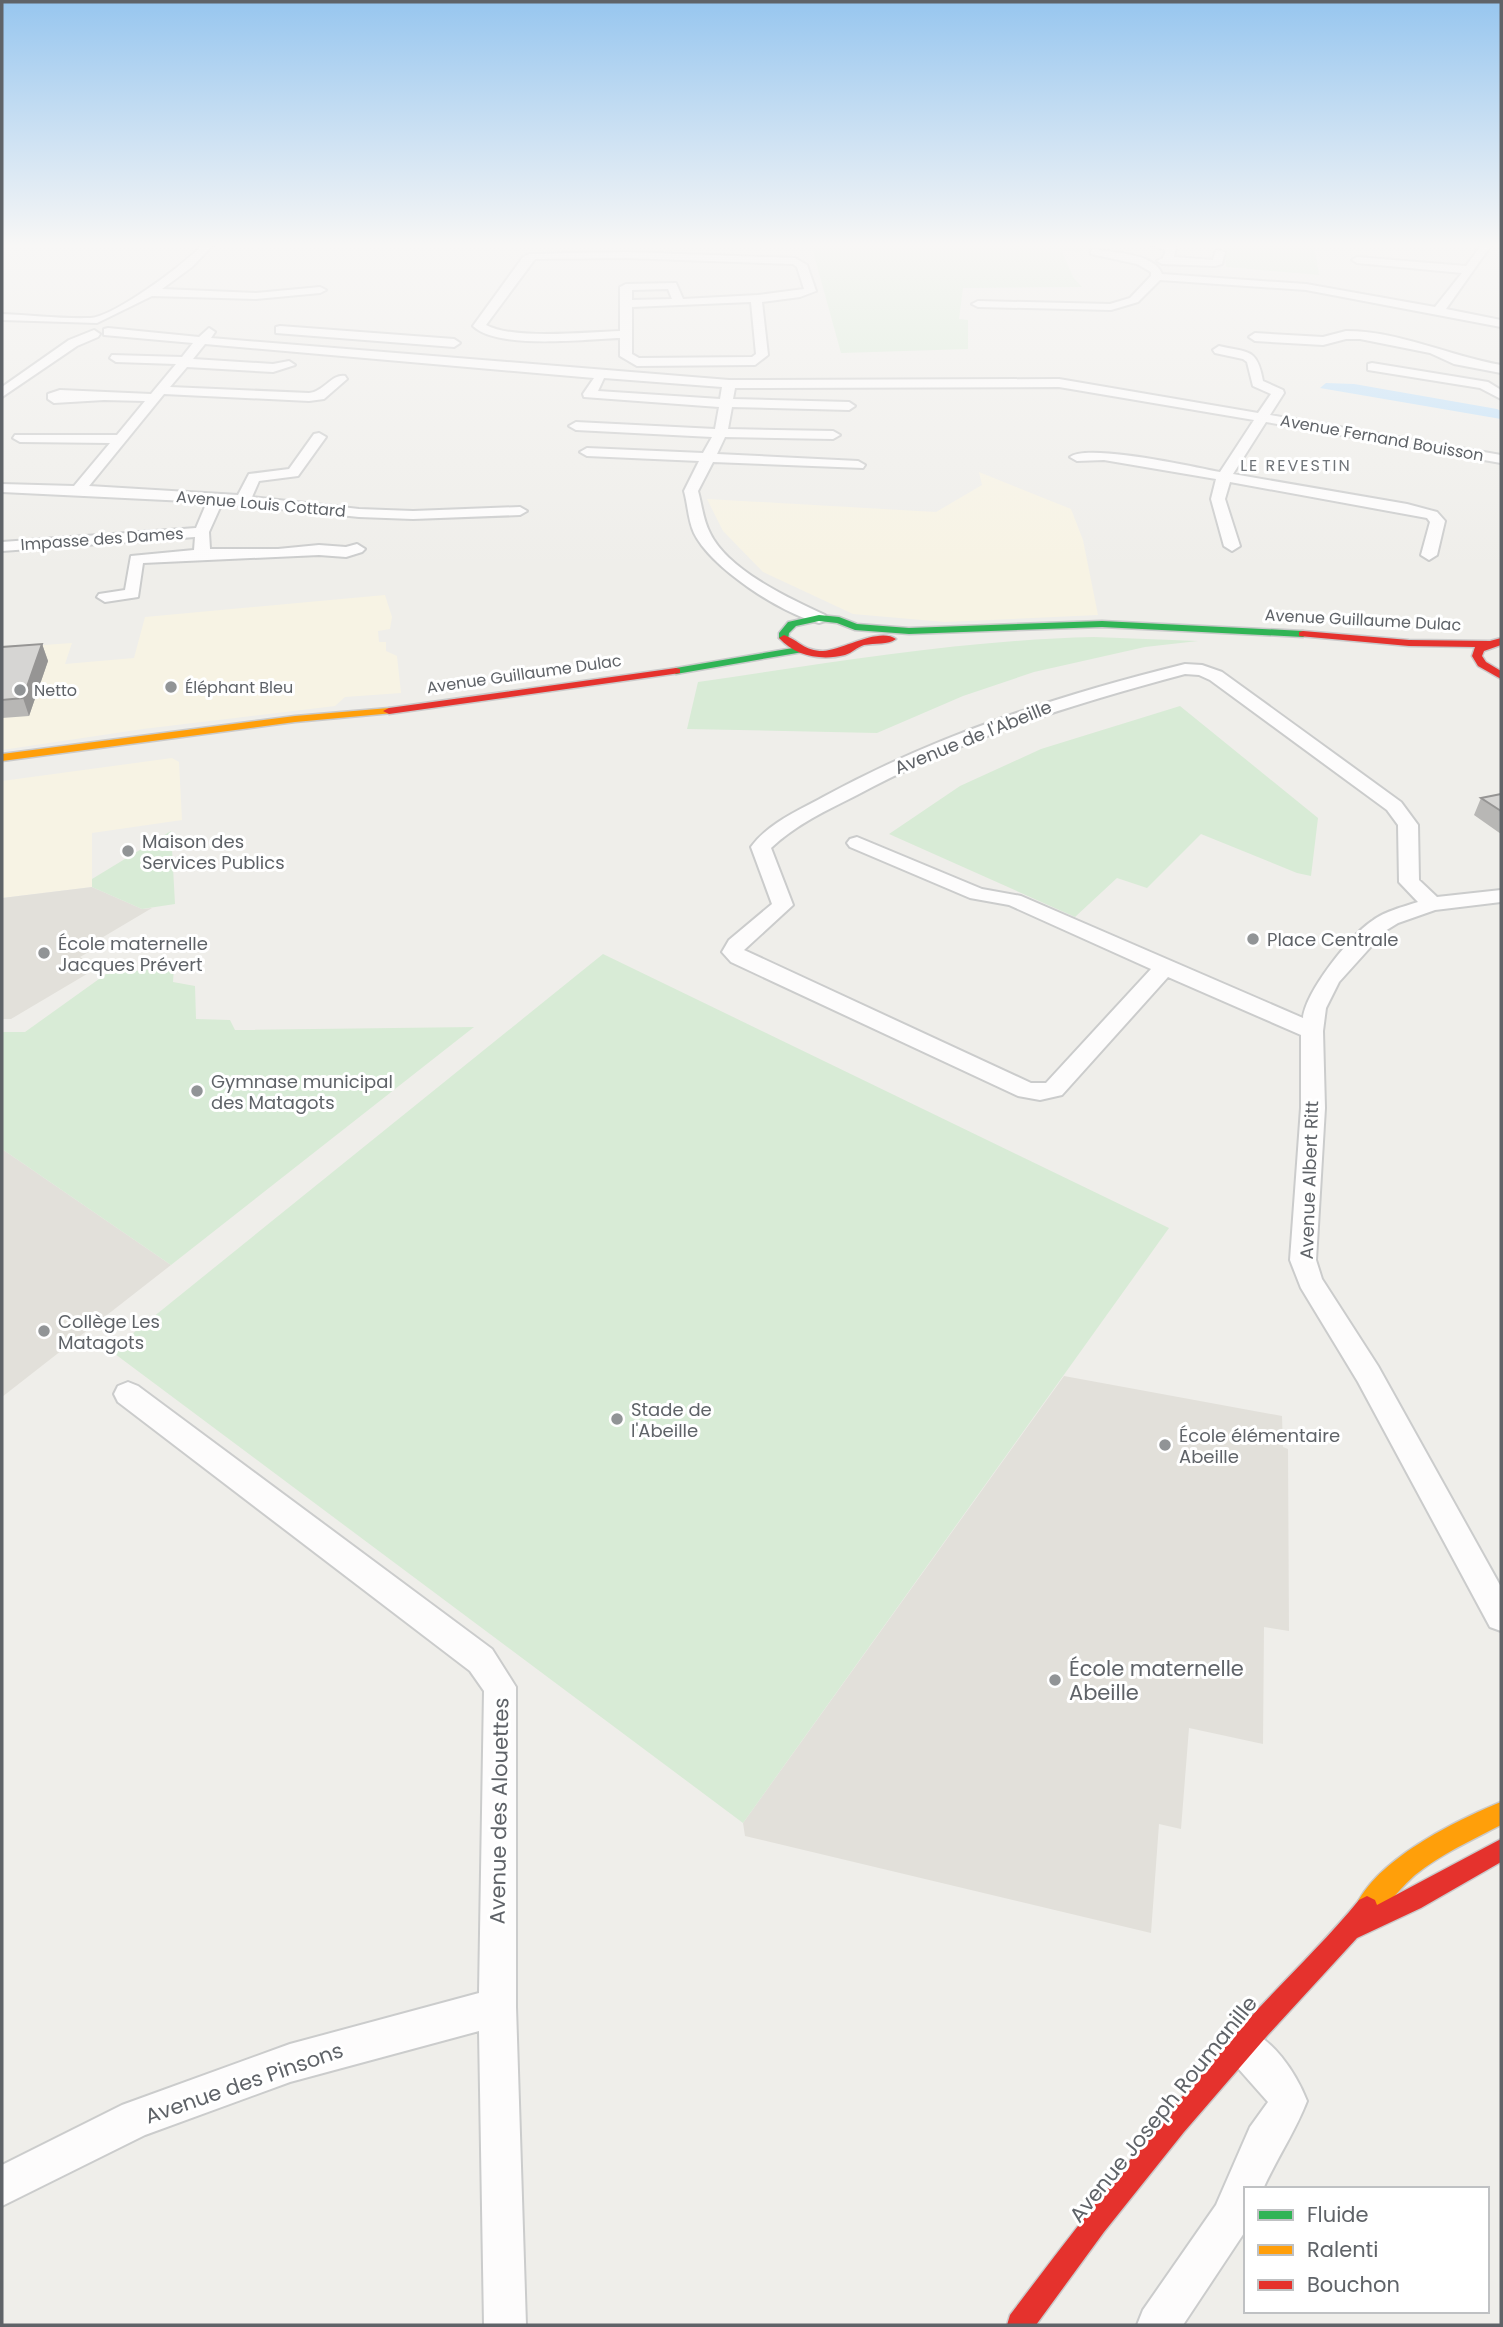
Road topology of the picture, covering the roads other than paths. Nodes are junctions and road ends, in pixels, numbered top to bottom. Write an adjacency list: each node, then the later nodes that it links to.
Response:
1 (54, 353): 20 (street)
2 (192, 353): 12 (street)
3 (337, 353): 10 (street, Avenue Fernand Bouisson)
4 (406, 353): 10 (street)
5 (626, 353): 6 (street)
6 (762, 353)
7 (1231, 353): 26 (street)
8 (1439, 353): 15 (street)
9 (116, 358): 11 (street)
10 (400, 358): 19 (street, Avenue Fernand Bouisson)
11 (139, 360): 12 (street); 16 (street)
12 (183, 362): 13 (street); 21 (street)
13 (289, 365)
14 (1372, 367): 22 (street)
15 (1501, 369)
16 (127, 371)
17 (341, 379): 21 (street)
18 (599, 380): 24 (street)
19 (729, 384): 24 (street); 26 (street, Avenue Fernand Bouisson)
20 (2, 393)
21 (157, 394): 23 (street); 32 (street)
22 (1501, 395)
23 (100, 397)
24 (726, 403): 25 (street); 28 (street)
25 (849, 406)
26 (1261, 417): 35 (street, Avenue Fernand Bouisson); 38 (street)
27 (576, 426): 28 (street)
28 (721, 432): 29 (street); 36 (street)
29 (833, 435)
30 (318, 437): 42 (street)
31 (20, 438): 32 (street)
32 (121, 439): 40 (street)
33 (587, 452): 36 (street)
34 (1077, 457): 38 (street)
35 (1501, 458)
36 (708, 459): 37 (street); 50 (street)
37 (858, 465)
38 (1224, 477): 46 (street); 49 (street)
39 (2, 488): 40 (street, Avenue Louis Cottard)
40 (78, 489): 41 (street, Avenue Louis Cottard)
41 (216, 499): 42 (street, Avenue Louis Cottard); 44 (street)
42 (243, 500): 43 (street, Avenue Louis Cottard)
43 (520, 511)
44 (202, 532): 45 (street, Impasse des Dames); 48 (street)
45 (2, 546)
46 (1232, 546)
47 (357, 549): 48 (street)
48 (202, 554): 51 (street)
49 (1429, 555)
50 (772, 596): 52 (street); 53 (street)
51 (105, 597)
52 (819, 618): 53 (main road, Avenue Guillaume Dulac); 55 (main road, Avenue Guillaume Dulac)
53 (788, 631): 57 (main road); 59 (main road, Avenue Guillaume Dulac)
54 (1237, 631): 55 (main road, Avenue Guillaume Dulac); 56 (main road, Avenue Guillaume Dulac); 58 (main road, Avenue Guillaume Dulac)
55 (856, 635): 57 (main road, Avenue Guillaume Dulac)
56 (1494, 643): 58 (main road)
57 (799, 650): 59 (main road, Avenue Guillaume Dulac)
58 (1482, 664): 60 (main road, Avenue Guillaume Dulac)
59 (707, 665): 61 (main road, Avenue Guillaume Dulac)
60 (1501, 676)
61 (186, 738): 62 (main road, Avenue Guillaume Dulac); 63 (main road, Avenue Guillaume Dulac)
62 (2, 758)
63 (2, 769)
64 (857, 843): 67 (street)
65 (1501, 896): 66 (street, Avenue Albert Ritt)
66 (1432, 904): 67 (street, Avenue de l'Abeille); 68 (street, Avenue Albert Ritt)
67 (1165, 967): 68 (street)
68 (1312, 1031): 70 (street, Avenue Albert Ritt)
69 (128, 1394): 74 (street, Avenue des Alouettes)
70 (1501, 1618)
71 (1501, 1813): 73 (main road, Avenue Joseph Roumanille)
72 (1501, 1850): 73 (main road, Avenue Joseph Roumanille)
73 (1351, 1929): 75 (main road, Avenue Joseph Roumanille)
74 (497, 2007): 76 (street, Avenue des Pinsons); 77 (street, Avenue des Alouettes)
75 (1242, 2045): 78 (main road, Avenue Joseph Roumanille); 79 (street)
76 (2, 2186)
77 (505, 2325)
78 (1020, 2325)
79 (1158, 2325)

